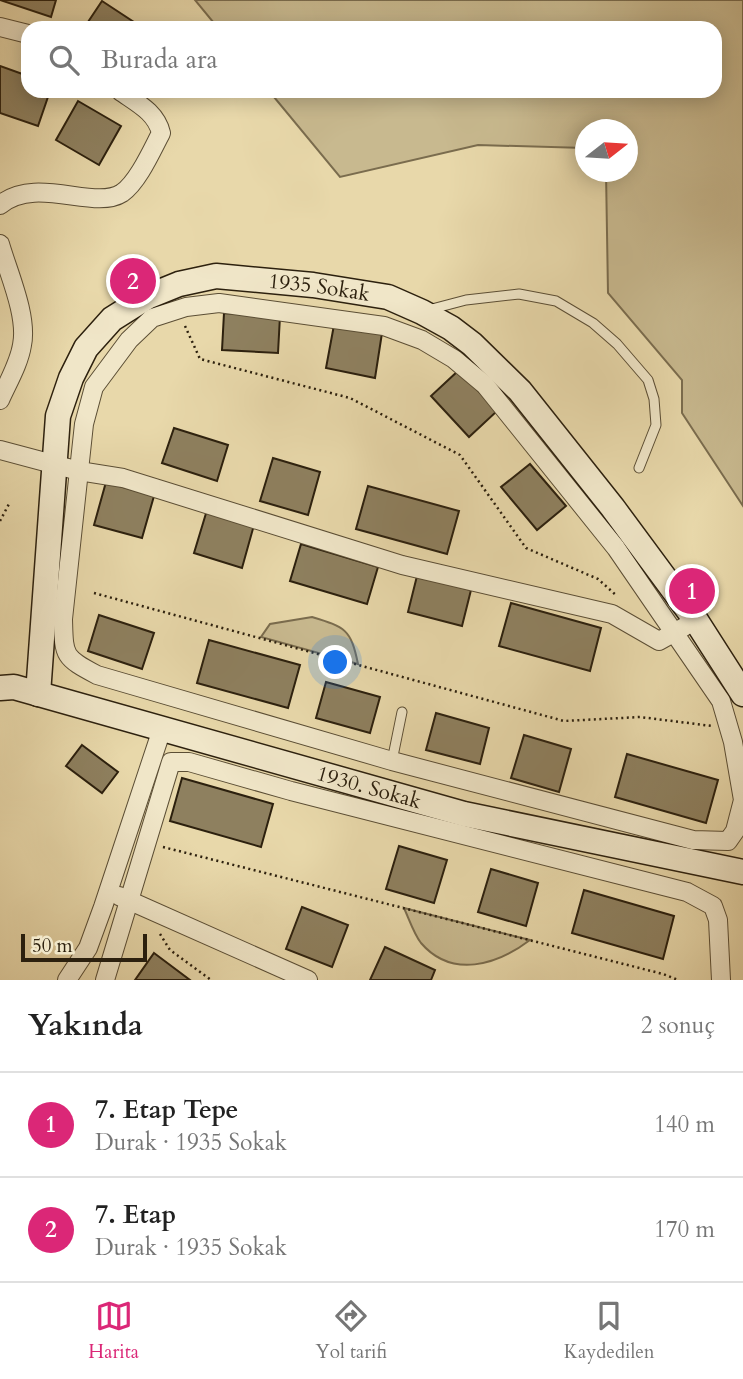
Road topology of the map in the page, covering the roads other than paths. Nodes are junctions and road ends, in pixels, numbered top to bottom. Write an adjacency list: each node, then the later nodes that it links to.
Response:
1 (0, 27): 2 (street)
2 (21, 32)
3 (130, 98): 4 (street)
4 (0, 205)
5 (0, 244): 9 (street)
6 (179, 284): 7 (street); 8 (street, 1935 Sokak); 11 (street, 1935 Sokak)
7 (182, 309): 13 (street); 14 (street)
8 (422, 312): 12 (lane); 14 (street, 1935 Sokak)
9 (0, 400)
10 (0, 450): 11 (street)
11 (55, 464): 13 (street); 16 (street, 1935 Sokak)
12 (639, 468)
13 (79, 471): 14 (street); 20 (street)
14 (685, 626): 17 (street, 1935 Sokak); 20 (street)
15 (0, 688): 16 (street, 1930. Sokak)
16 (38, 694): 19 (street, 1930. Sokak)
17 (743, 694)
18 (402, 712): 20 (lane)
19 (162, 729): 21 (street, 1930. Sokak); 22 (street)
20 (392, 761)
21 (743, 872)
22 (108, 891): 23 (street); 24 (street)
23 (136, 904): 25 (street); 26 (street); 27 (street)
24 (67, 980)
25 (105, 980)
26 (308, 980)
27 (721, 980)

